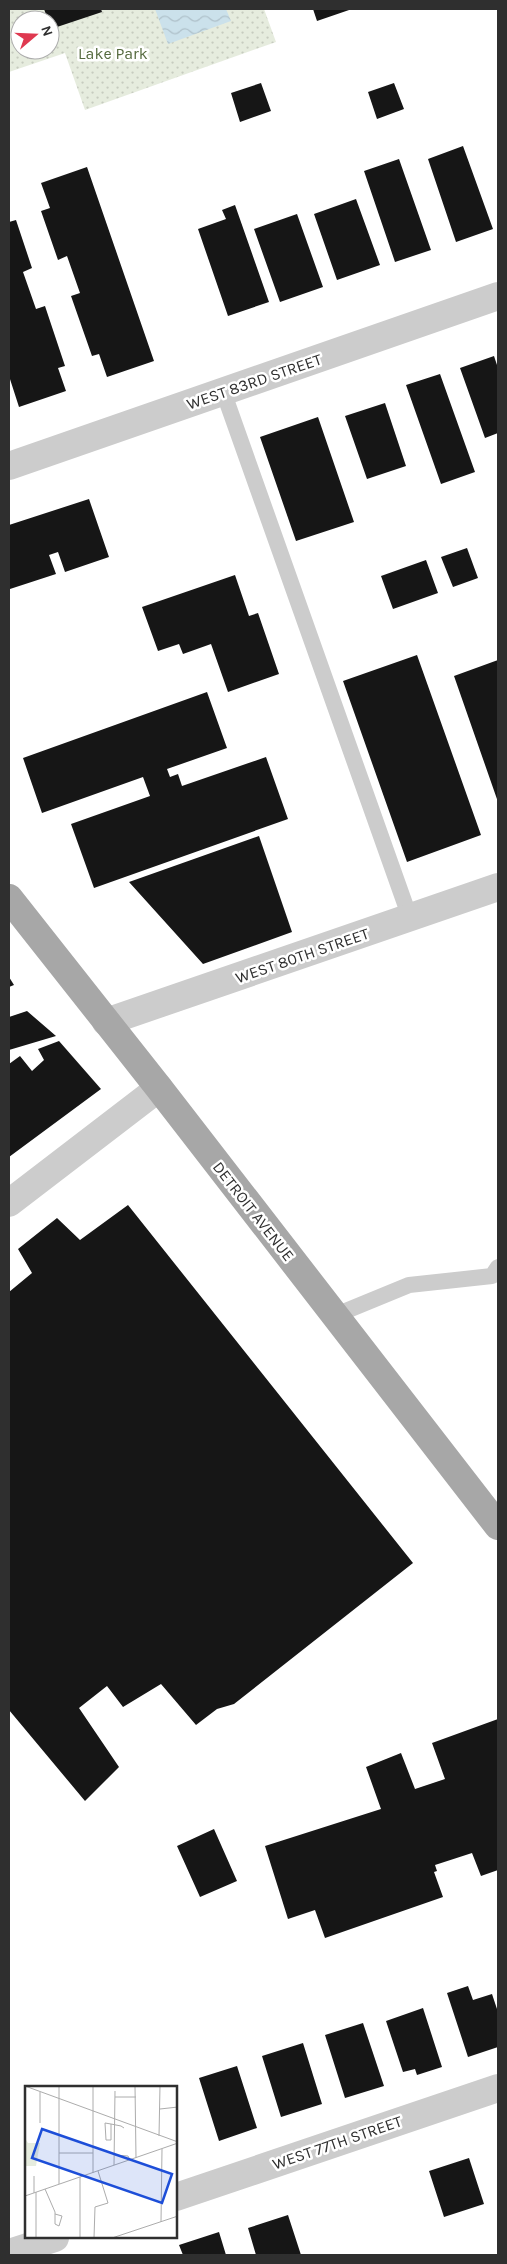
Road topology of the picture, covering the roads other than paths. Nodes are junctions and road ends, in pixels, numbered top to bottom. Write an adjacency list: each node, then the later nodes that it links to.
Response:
1 (498, 296): 2 (street, WEST 83RD STREET)
2 (223, 391): 3 (street, WEST 83RD STREET); 6 (lane)
3 (9, 466)
4 (498, 888): 6 (street, WEST 80TH STREET)
5 (9, 898): 7 (main road, DETROIT AVENUE)
6 (410, 918): 7 (street, WEST 80TH STREET)
7 (106, 1022): 8 (main road, DETROIT AVENUE)
8 (159, 1088): 9 (street); 11 (main road, DETROIT AVENUE)
9 (9, 1203)
10 (496, 1277): 11 (lane)
11 (336, 1315): 12 (main road, DETROIT AVENUE)
12 (498, 1526)
13 (498, 2088): 14 (street, WEST 77TH STREET)
14 (178, 2196)
15 (52, 2239): 16 (street)
16 (9, 2253)

